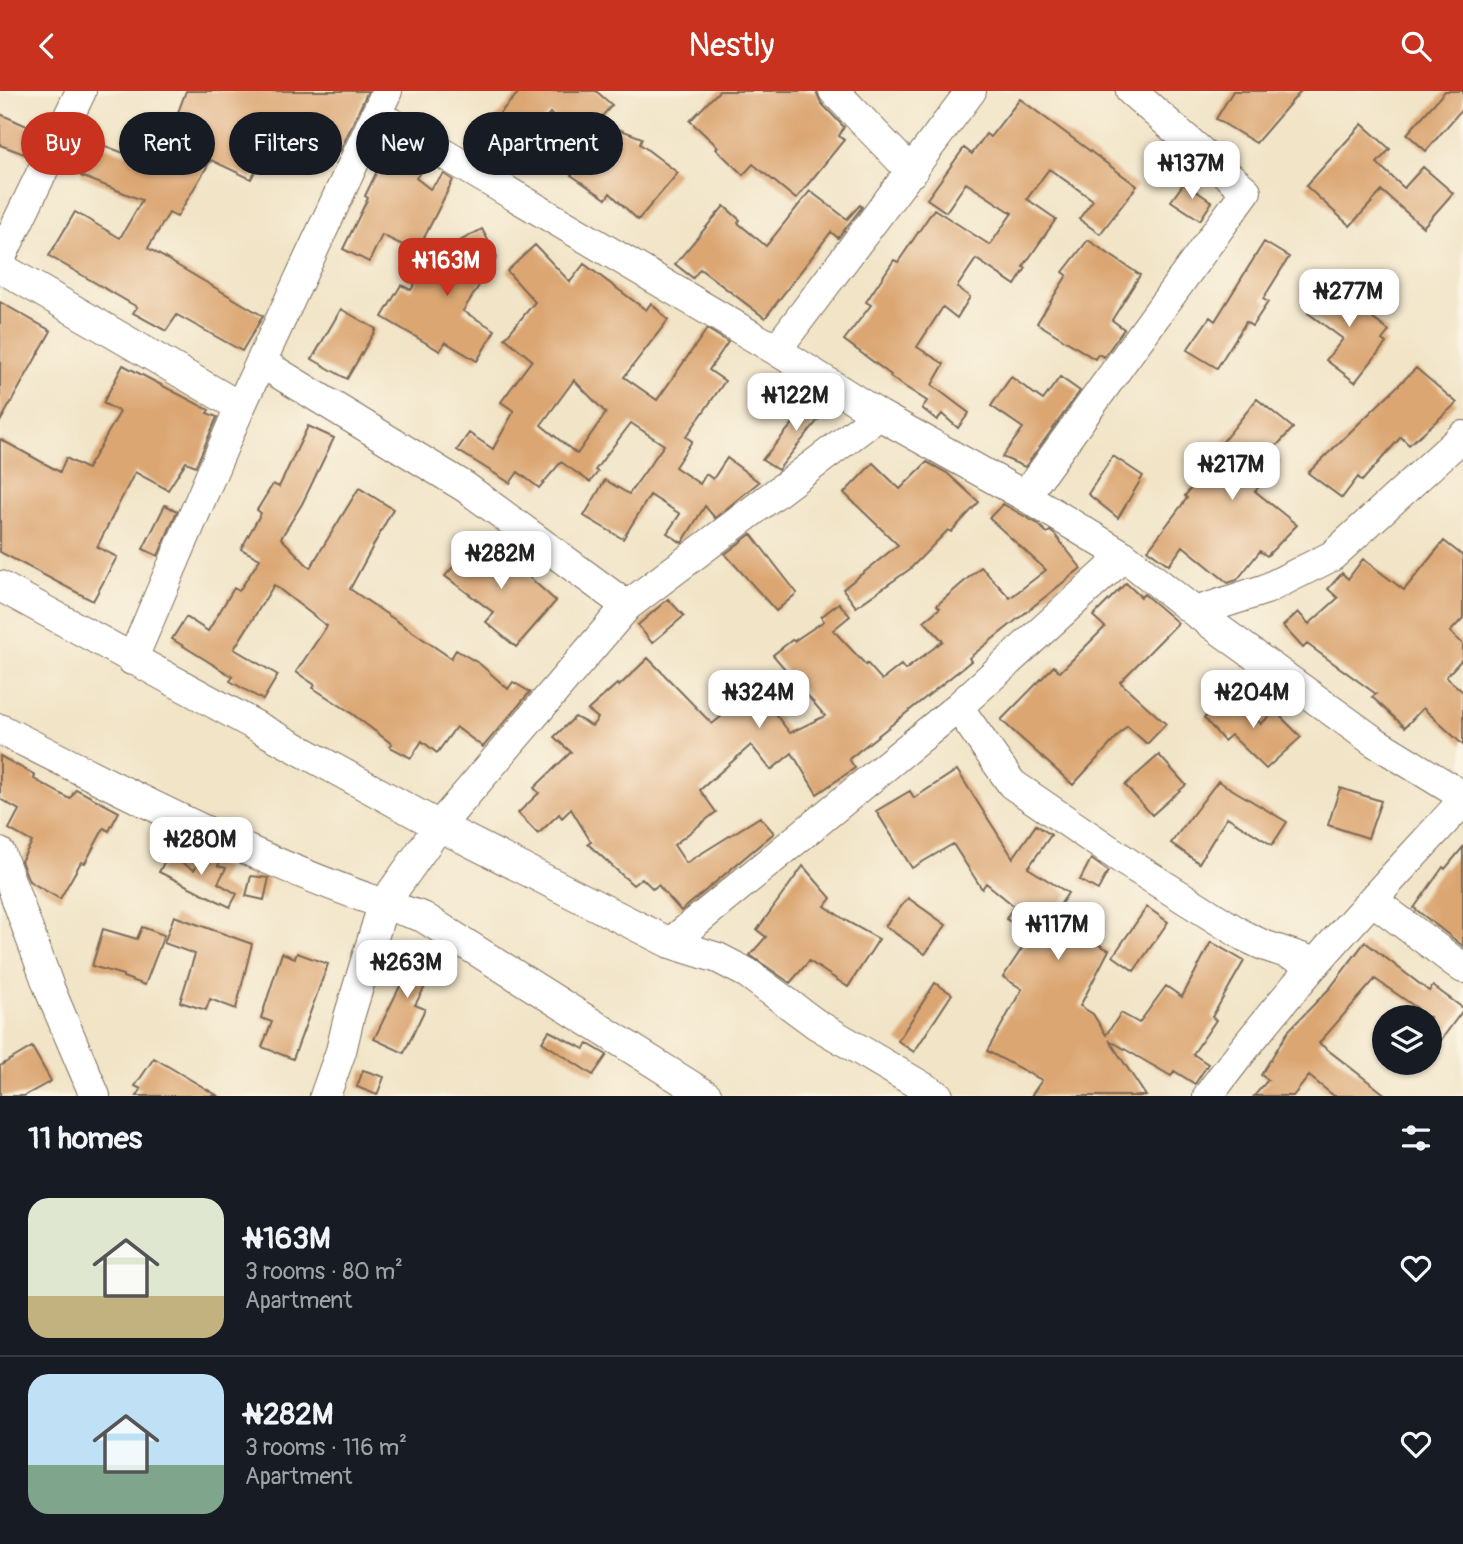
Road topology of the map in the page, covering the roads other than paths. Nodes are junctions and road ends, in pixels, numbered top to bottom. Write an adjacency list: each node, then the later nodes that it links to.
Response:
1 (81, 91): 7 (street)
2 (834, 91): 6 (street)
3 (971, 91): 6 (street)
4 (1131, 91): 14 (street)
5 (381, 102): 9 (street); 10 (street)
6 (912, 172): 9 (street)
7 (0, 259)
8 (0, 267): 11 (street)
9 (776, 349): 12 (street)
10 (262, 363): 11 (street); 17 (street)
11 (240, 407): 19 (street)
12 (879, 415): 14 (street); 17 (street)
13 (1463, 436): 18 (street)
14 (1025, 496): 15 (street)
15 (1124, 556): 18 (street); 20 (street)
16 (0, 586): 19 (street)
17 (627, 606): 23 (street)
18 (1195, 612): 22 (street)
19 (132, 660): 23 (street)
20 (958, 707): 27 (street); 28 (street)
21 (0, 729): 26 (street)
22 (1463, 799): 25 (street)
23 (439, 826): 26 (street); 27 (street)
24 (0, 853): 30 (street)
25 (1372, 900): 28 (street); 29 (street)
26 (383, 905): 31 (street); 32 (street)
27 (670, 943): 33 (street)
28 (1316, 963): 34 (street)
29 (1463, 968)
30 (95, 1096)
31 (325, 1096)
32 (707, 1096)
33 (938, 1096)
34 (1208, 1096)

